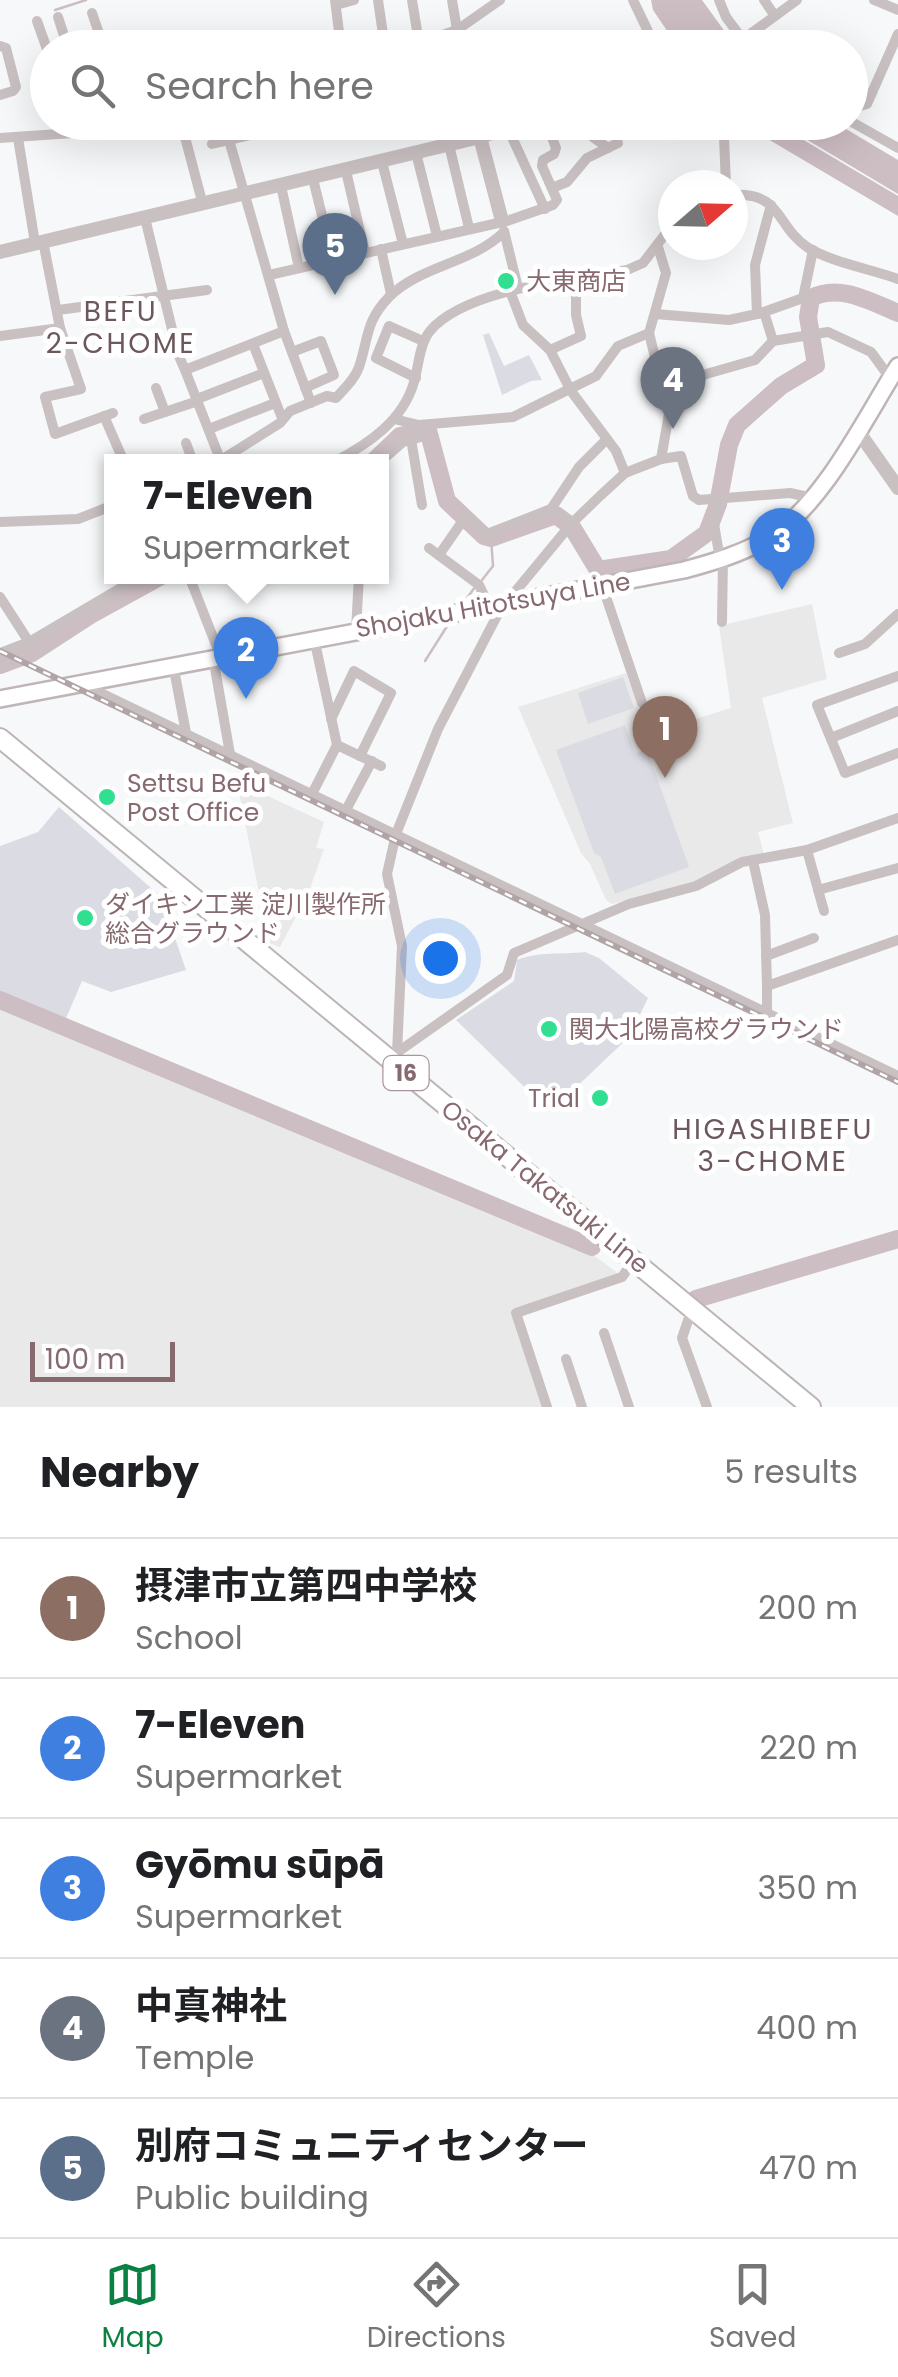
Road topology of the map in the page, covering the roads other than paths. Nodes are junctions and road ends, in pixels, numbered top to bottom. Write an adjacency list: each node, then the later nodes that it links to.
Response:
1 (354, 0): 10 (street)
2 (378, 0): 21 (street)
3 (412, 0): 22 (street)
4 (452, 0): 23 (street)
5 (632, 0): 24 (street)
6 (719, 0): 25 (street)
7 (764, 0): 14 (street)
8 (797, 0): 14 (street)
9 (874, 0): 12 (street)
10 (336, 2): 20 (street)
11 (493, 2): 23 (street)
12 (898, 10)
13 (92, 13): 19 (street)
14 (775, 16): 26 (street)
15 (58, 17): 18 (street)
16 (37, 20): 17 (street)
17 (40, 30)
18 (62, 30)
19 (98, 30)
20 (339, 30)
21 (382, 30)
22 (417, 30)
23 (457, 30)
24 (647, 30)
25 (737, 30)
26 (760, 30)
27 (898, 34): 30 (street)
28 (0, 46): 29 (street)
29 (0, 95)
30 (868, 102)
31 (868, 130): 45 (street)
32 (30, 136): 34 (street)
33 (0, 138): 34 (street)
34 (18, 138): 62 (street)
35 (186, 140): 55 (street)
36 (229, 140): 43 (street); 53 (street)
37 (462, 140): 44 (street)
38 (481, 140): 59 (street)
39 (513, 140): 57 (street)
40 (553, 140): 52 (street)
41 (604, 140): 52 (street)
42 (724, 140): 48 (street)
43 (212, 144)
44 (449, 145): 46 (street); 60 (street)
45 (898, 148)
46 (416, 154): 47 (street); 61 (street)
47 (382, 162): 49 (street); 63 (street)
48 (725, 170)
49 (346, 171): 50 (street); 68 (street)
50 (313, 178): 51 (street); 69 (street)
51 (281, 186): 53 (street); 71 (street)
52 (552, 188): 57 (street)
53 (247, 194): 55 (street); 72 (street)
54 (748, 196): 56 (street)
55 (203, 205): 58 (street)
56 (771, 206): 66 (street); 80 (street)
57 (544, 209): 59 (street)
58 (144, 218): 62 (street); 77 (street)
59 (503, 227): 60 (street); 76 (street); 78 (street)
60 (469, 228): 61 (street)
61 (437, 236): 63 (street)
62 (39, 242): 67 (street); 79 (street)
63 (402, 244): 65 (street)
64 (658, 247): 73 (street)
65 (381, 249): 68 (street); 78 (street)
66 (812, 250): 74 (street); 80 (street)
67 (0, 252)
68 (365, 253): 69 (street)
69 (333, 260): 71 (street)
70 (662, 260): 81 (street)
71 (299, 268): 72 (street)
72 (268, 275): 83 (street)
73 (576, 278): 76 (street); 89 (street)
74 (898, 280)
75 (207, 290): 77 (street)
76 (514, 290): 86 (street); 89 (street)
77 (165, 294): 79 (street); 91 (street)
78 (391, 294): 101 (street)
79 (58, 310): 82 (street)
80 (760, 313): 81 (street); 87 (street)
81 (656, 314): 84 (street)
82 (60, 328): 85 (street); 111 (street)
83 (284, 330): 88 (street); 90 (street)
84 (649, 333): 95 (street); 98 (street)
85 (0, 336)
86 (424, 341): 94 (street); 94 (street)
87 (774, 342): 92 (street); 95 (street)
88 (253, 344): 91 (street); 93 (street)
89 (550, 350): 98 (street)
90 (292, 352): 97 (street); 97 (street)
91 (186, 370): 99 (street)
92 (894, 372): 107 (main road, Shojaku Hitotsuya Line)
93 (264, 374): 99 (street); 100 (street)
94 (416, 378): 104 (street)
95 (661, 387): 117 (street)
96 (156, 388): 102 (street)
97 (305, 388): 101 (street)
98 (571, 390): 108 (street); 109 (street)
99 (197, 400): 102 (street); 106 (street)
100 (276, 403): 103 (street); 106 (street)
101 (311, 403): 103 (street)
102 (165, 412): 105 (street)
103 (282, 418): 114 (street)
104 (394, 418): 108 (street); 115 (street)
105 (144, 419)
106 (209, 429): 113 (street)
107 (858, 431): 120 (street); 122 (main road, Shojaku Hitotsuya Line)
108 (418, 432): 116 (street); 119 (street)
109 (607, 439): 118 (street); 126 (street)
110 (186, 443): 112 (street)
111 (122, 454)
112 (190, 454)
113 (217, 454)
114 (229, 454)
115 (349, 454)
116 (389, 455)
117 (660, 458): 118 (street); 123 (street)
118 (626, 473): 128 (street)
119 (419, 487): 121 (street); 124 (street)
120 (898, 488)
121 (403, 490)
122 (813, 498): 123 (street); 129 (main road, Shojaku Hitotsuya Line)
123 (720, 499): 129 (street)
124 (422, 505)
125 (104, 509): 127 (street)
126 (552, 509): 128 (street); 136 (street)
127 (0, 522)
128 (570, 525): 135 (street)
129 (722, 559): 133 (main road, Shojaku Hitotsuya Line); 138 (street)
130 (127, 584): 141 (street)
131 (192, 584): 144 (street)
132 (359, 584): 139 (street)
133 (602, 585): 135 (main road, Shojaku Hitotsuya Line); 149 (street)
134 (0, 597): 141 (street)
135 (510, 602): 136 (main road, Shojaku Hitotsuya Line); 162 (street)
136 (489, 606): 139 (main road, Shojaku Hitotsuya Line)
137 (898, 614): 143 (street)
138 (722, 622)
139 (356, 630): 140 (main road, Shojaku Hitotsuya Line)
140 (314, 638): 144 (main road, Shojaku Hitotsuya Line); 151 (street)
141 (29, 642): 142 (street)
142 (0, 653)
143 (839, 653)
144 (216, 656): 145 (main road, Shojaku Hitotsuya Line); 157 (street)
145 (172, 664): 147 (main road, Shojaku Hitotsuya Line); 152 (street)
146 (898, 676): 154 (street)
147 (78, 683): 148 (main road, Shojaku Hitotsuya Line); 152 (street)
148 (0, 699)
149 (642, 704)
150 (898, 712): 154 (street)
151 (331, 719): 155 (street); 158 (street)
152 (186, 733): 157 (street)
153 (0, 738): 174 (main road, Osaka Takatsuki Line / 16)
154 (831, 738): 156 (street)
155 (336, 745): 158 (street); 159 (street)
156 (898, 752)
157 (230, 754): 159 (street)
158 (371, 761): 160 (street)
159 (312, 794): 160 (street)
160 (346, 810): 162 (street)
161 (898, 818): 163 (street)
162 (396, 834): 168 (street); 174 (street)
163 (807, 850): 164 (street); 166 (street)
164 (753, 861): 168 (street); 171 (street)
165 (898, 868): 166 (street)
166 (818, 890): 167 (street)
167 (824, 911)
168 (586, 925): 173 (street); 174 (street)
169 (814, 938): 171 (street)
170 (898, 940): 172 (street)
171 (766, 956): 172 (street)
172 (767, 986): 173 (street)
173 (767, 1013): 175 (street)
174 (393, 1055): 176 (main road, Osaka Takatsuki Line / 16)
175 (898, 1076)
176 (634, 1260): 177 (main road, Osaka Takatsuki Line / 16); 180 (street)
177 (692, 1309): 183 (street); 184 (main road, Osaka Takatsuki Line / 16)
178 (604, 1333): 182 (street)
179 (566, 1359): 181 (street)
180 (547, 1407)
181 (582, 1407)
182 (629, 1407)
183 (707, 1407)
184 (811, 1407)

